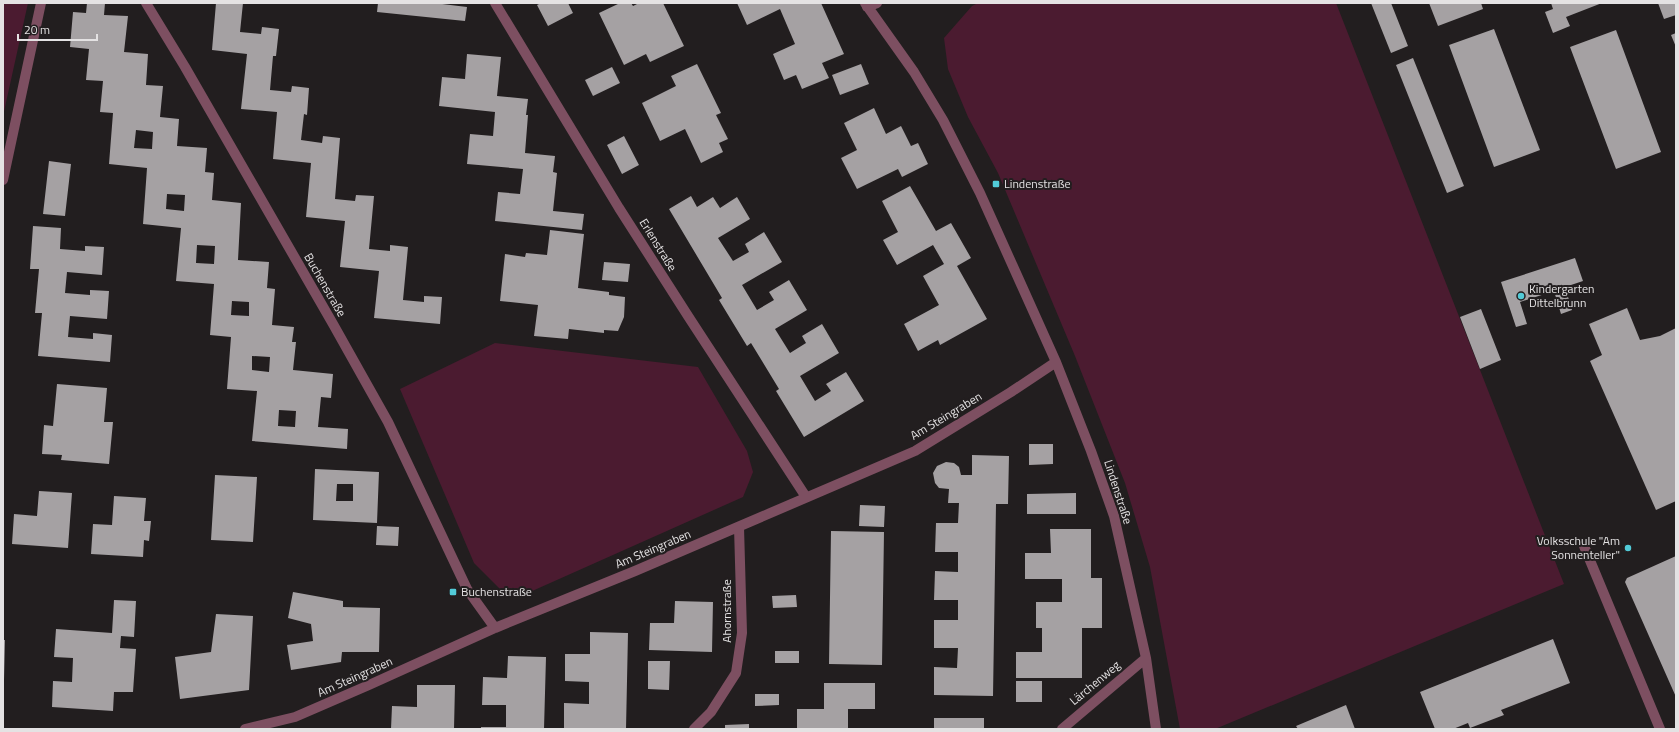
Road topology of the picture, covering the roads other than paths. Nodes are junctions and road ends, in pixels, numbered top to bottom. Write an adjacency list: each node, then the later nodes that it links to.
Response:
1 (41, 3): 6 (street)
2 (146, 3): 11 (street, Buchenstraße)
3 (495, 3): 8 (street, Erlenstraße)
4 (877, 3): 5 (street)
5 (866, 5): 7 (street, Lindenstraße)
6 (3, 180)
7 (1056, 362): 8 (street, Am Steingraben); 12 (street, Lindenstraße)
8 (806, 497): 9 (street, Am Steingraben)
9 (739, 527): 11 (street, Am Steingraben); 14 (street, Ahornstraße)
10 (1584, 546): 17 (street)
11 (495, 628): 13 (street, Am Steingraben)
12 (1146, 658): 15 (street, Lärchenweg); 16 (street, Lindenstraße)
13 (245, 729)
14 (694, 729)
15 (1062, 729)
16 (1156, 729)
17 (1660, 729)

